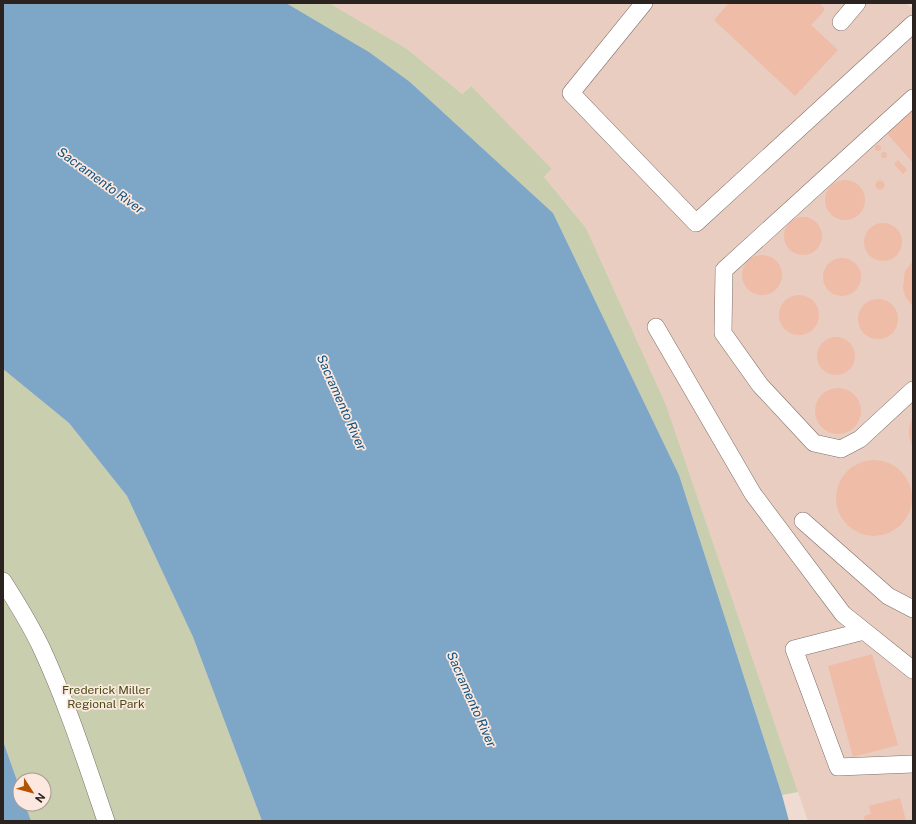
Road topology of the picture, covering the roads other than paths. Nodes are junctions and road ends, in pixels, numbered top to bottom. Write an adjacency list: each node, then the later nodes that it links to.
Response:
1 (644, 3): 4 (street)
2 (857, 3): 3 (street)
3 (842, 22)
4 (913, 24)
5 (913, 98): 7 (street)
6 (656, 327): 11 (street)
7 (913, 390)
8 (803, 521): 10 (street)
9 (3, 581): 14 (street)
10 (913, 609)
11 (864, 631): 12 (street); 13 (street)
12 (913, 670)
13 (913, 764)
14 (106, 821)

